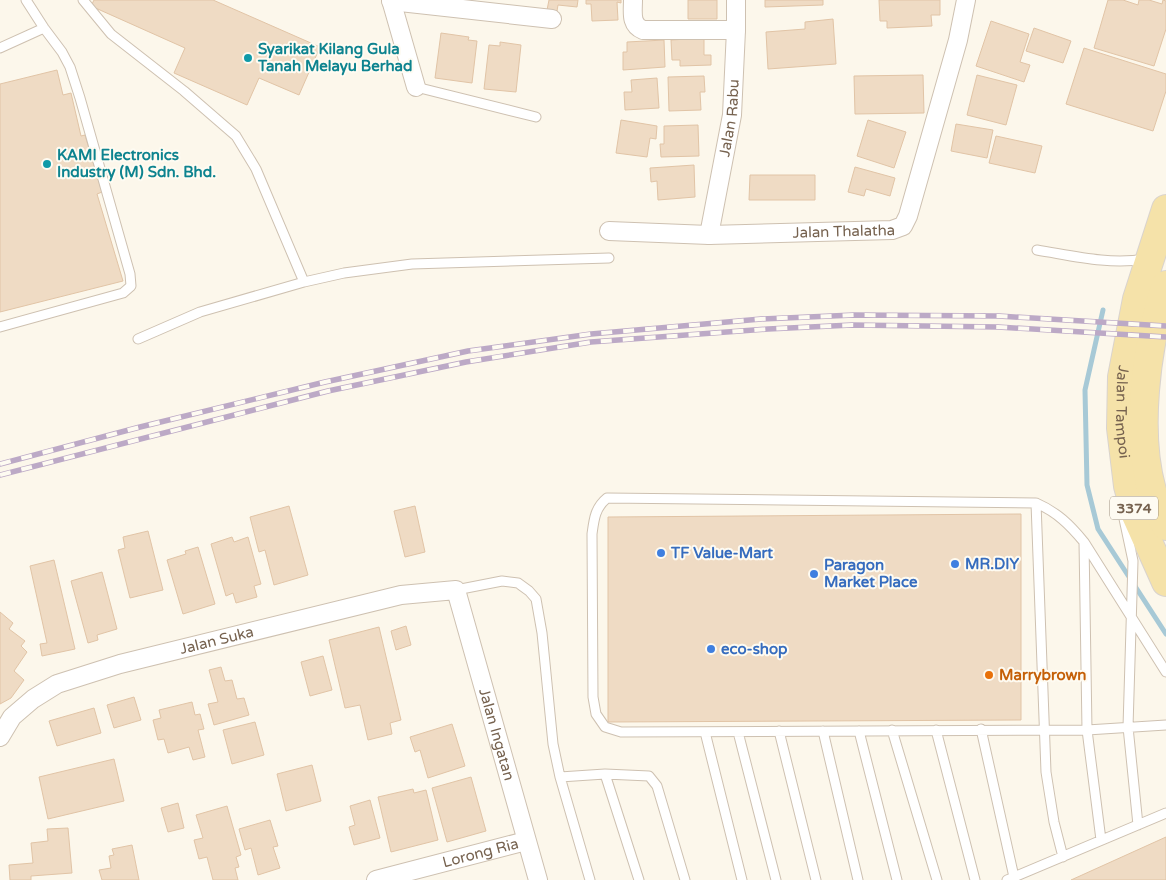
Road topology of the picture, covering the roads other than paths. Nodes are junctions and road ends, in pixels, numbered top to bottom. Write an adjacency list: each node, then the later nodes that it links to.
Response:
1 (26, 0): 8 (lane)
2 (83, 0): 19 (lane)
3 (633, 0): 9 (street)
4 (736, 0): 9 (street, Jalan Rabu)
5 (966, 0): 15 (street, Jalan Thalatha)
6 (391, 1): 7 (street); 11 (street)
7 (552, 19)
8 (44, 28): 10 (lane); 21 (lane)
9 (736, 30): 15 (street, Jalan Rabu)
10 (0, 48)
11 (416, 87): 12 (lane)
12 (536, 117)
13 (1166, 209): 18 (main road, Jalan Tampoi / 3374)
14 (609, 231): 15 (street, Jalan Thalatha)
15 (709, 235)
16 (1037, 250): 18 (lane)
17 (609, 258): 19 (lane)
18 (1150, 258): 27 (main road, Jalan Tampoi / 3374)
19 (304, 282): 22 (lane)
20 (1166, 285): 25 (main road, Jalan Tampoi / 3374)
21 (0, 326)
22 (138, 339)
23 (1036, 503): 26 (lane); 33 (lane); 41 (lane)
24 (1122, 506): 29 (lane)
25 (1166, 526)
26 (1084, 542): 29 (lane); 37 (lane)
27 (1166, 582)
28 (456, 590): 43 (street, Jalan Suka); 45 (lane); 49 (street, Jalan Ingatan)
29 (1131, 616): 30 (lane); 32 (lane)
30 (1166, 672)
31 (1166, 725): 32 (lane)
32 (1128, 728): 37 (lane); 47 (lane)
33 (1043, 729): 36 (lane); 37 (lane); 50 (lane)
34 (892, 730): 35 (lane); 40 (lane); 62 (lane)
35 (936, 730): 36 (lane); 63 (lane)
36 (981, 730): 51 (lane)
37 (1087, 730): 48 (lane)
38 (779, 731): 39 (lane); 42 (lane); 59 (lane)
39 (824, 731): 40 (lane); 60 (lane)
40 (859, 731): 61 (lane)
41 (705, 732): 42 (lane); 57 (lane)
42 (738, 732): 58 (lane)
43 (0, 736)
44 (605, 774): 45 (lane); 55 (lane); 56 (lane)
45 (560, 777): 54 (lane)
46 (1166, 813): 47 (lane)
47 (1138, 825): 48 (lane)
48 (1101, 840): 50 (lane)
49 (526, 841): 52 (street, Lorong Ria); 53 (street, Jalan Ingatan)
50 (1063, 857): 51 (lane)
51 (1011, 879)
52 (376, 880)
53 (538, 880)
54 (590, 880)
55 (639, 880)
56 (685, 880)
57 (742, 880)
58 (776, 880)
59 (816, 880)
60 (858, 880)
61 (897, 880)
62 (937, 880)
63 (975, 880)

